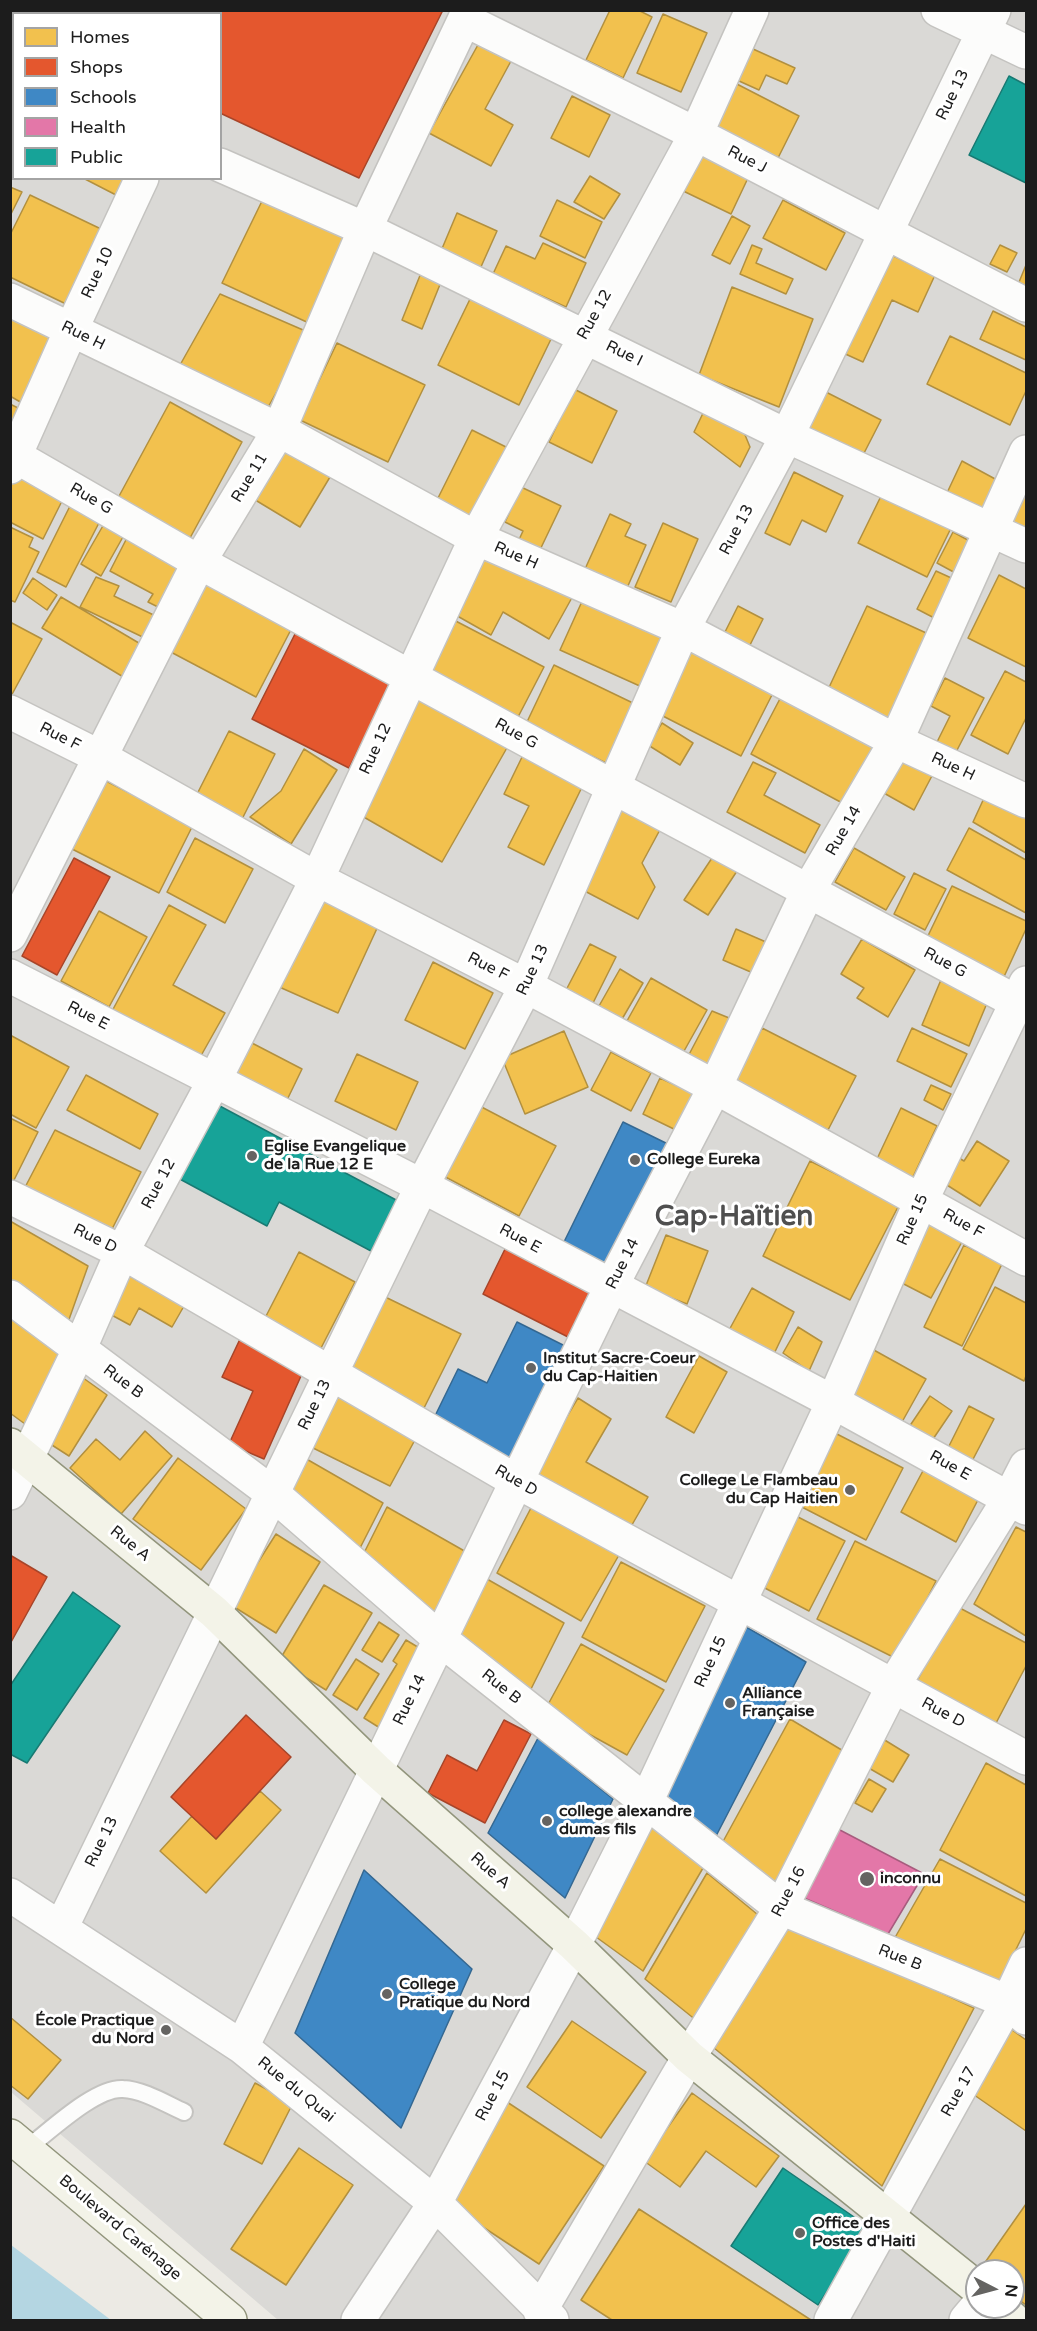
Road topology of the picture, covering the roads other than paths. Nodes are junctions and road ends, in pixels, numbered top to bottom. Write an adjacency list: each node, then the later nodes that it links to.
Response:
1 (752, 10): 6 (street, Rue 12)
2 (938, 10): 4 (street)
3 (467, 15): 6 (street, Rue J); 9 (street, Rue 11)
4 (989, 21): 5 (street); 10 (street, Rue 13)
5 (1026, 52)
6 (696, 134): 10 (street, Rue J); 14 (street, Rue 12)
7 (222, 166): 9 (street, Rue I)
8 (141, 180): 13 (street, Rue 10)
9 (364, 229): 14 (street, Rue I); 15 (street, Rue 11)
10 (886, 232): 12 (street, Rue J); 16 (street, Rue 13)
11 (10, 300): 13 (street, Rue H)
12 (1026, 305)
13 (71, 330): 15 (street, Rue H); 18 (street, Rue 10)
14 (584, 335): 16 (street, Rue I); 20 (street, Rue 12)
15 (279, 430): 20 (street, Rue H); 22 (street, Rue 11)
16 (788, 436): 19 (street, Rue I); 23 (street, Rue 13)
17 (1026, 452): 19 (street, Rue 14)
18 (12, 458): 22 (street, Rue G)
19 (990, 529): 21 (street, Rue I); 26 (street, Rue 14)
20 (476, 538): 23 (street, Rue H); 24 (street, Rue 12)
21 (1026, 546)
22 (199, 562): 24 (street, Rue G); 27 (street, Rue 11)
23 (683, 629): 26 (street, Rue H); 28 (street, Rue 13)
24 (410, 675): 28 (street, Rue G); 30 (street, Rue 12)
25 (10, 712): 27 (street, Rue F)
26 (896, 741): 29 (street, Rue H); 31 (street, Rue 14)
27 (100, 757): 30 (street, Rue F); 32 (street, Rue 11)
28 (615, 788): 31 (street, Rue G); 34 (street, Rue 13)
29 (1026, 801)
30 (317, 879): 34 (street, Rue F); 36 (street, Rue 12)
31 (808, 891): 35 (street, Rue G); 37 (street, Rue 14)
32 (10, 935)
33 (10, 976): 36 (street, Rue E)
34 (526, 986): 37 (street, Rue F); 38 (street, Rue 13)
35 (1023, 997): 40 (street, Rue 15)
36 (214, 1081): 38 (street, Rue E); 41 (street, Rue 12)
37 (715, 1087): 40 (street, Rue F); 43 (street, Rue 14)
38 (422, 1186): 43 (street, Rue E); 46 (street, Rue 13)
39 (10, 1197): 41 (street, Rue D)
40 (921, 1201): 42 (street, Rue F); 47 (street, Rue 15)
41 (122, 1252): 45 (street, Rue 12); 46 (street, Rue D)
42 (1026, 1259)
43 (611, 1287): 47 (street, Rue E); 50 (street, Rue 14)
44 (10, 1297): 45 (street, Rue B)
45 (79, 1350): 48 (street, Rue 12); 52 (street, Rue B)
46 (331, 1372): 50 (street, Rue D); 52 (street, Rue 13)
47 (833, 1402): 53 (street, Rue E); 54 (street, Rue 15)
48 (19, 1453): 51 (street, Rue 12); 55 (street, Rue A)
49 (1026, 1466): 53 (street, Rue 16)
50 (516, 1481): 54 (street, Rue D); 56 (street, Rue 14)
51 (10, 1493)
52 (272, 1493): 55 (street, Rue 13); 56 (street, Rue B)
53 (1018, 1503): 57 (street, Rue 16)
54 (739, 1603): 57 (street, Rue D); 60 (street, Rue 15)
55 (214, 1612): 59 (street, Rue A); 63 (street, Rue 13)
56 (440, 1639): 59 (street, Rue 14); 60 (street, Rue B)
57 (893, 1686): 58 (street, Rue D); 62 (street, Rue 16)
58 (1026, 1758)
59 (376, 1770): 64 (street, Rue A); 67 (street, Rue 14)
60 (646, 1803): 62 (street, Rue B); 64 (street, Rue 15)
61 (10, 1895): 63 (street, Rue du Quai)
62 (781, 1908): 66 (street, Rue B); 68 (street, Rue 16)
63 (62, 1926): 67 (street, Rue du Quai)
64 (574, 1945): 68 (street, Rue A); 71 (street, Rue 15)
65 (1026, 1964): 66 (street, Rue 17)
66 (1017, 2010): 72 (street, Rue 17)
67 (242, 2047): 71 (street, Rue du Quai)
68 (689, 2057): 72 (street, Rue A); 74 (street, Rue 16)
69 (184, 2112): 70 (lane)
70 (18, 2143): 75 (street, Boulevard Carénage)
71 (435, 2203): 74 (street, Rue du Quai); 76 (street, Rue 15)
72 (889, 2219): 73 (street, Rue A); 77 (street)
73 (965, 2279)
74 (546, 2316)
75 (230, 2320)
76 (358, 2320)
77 (831, 2320)

